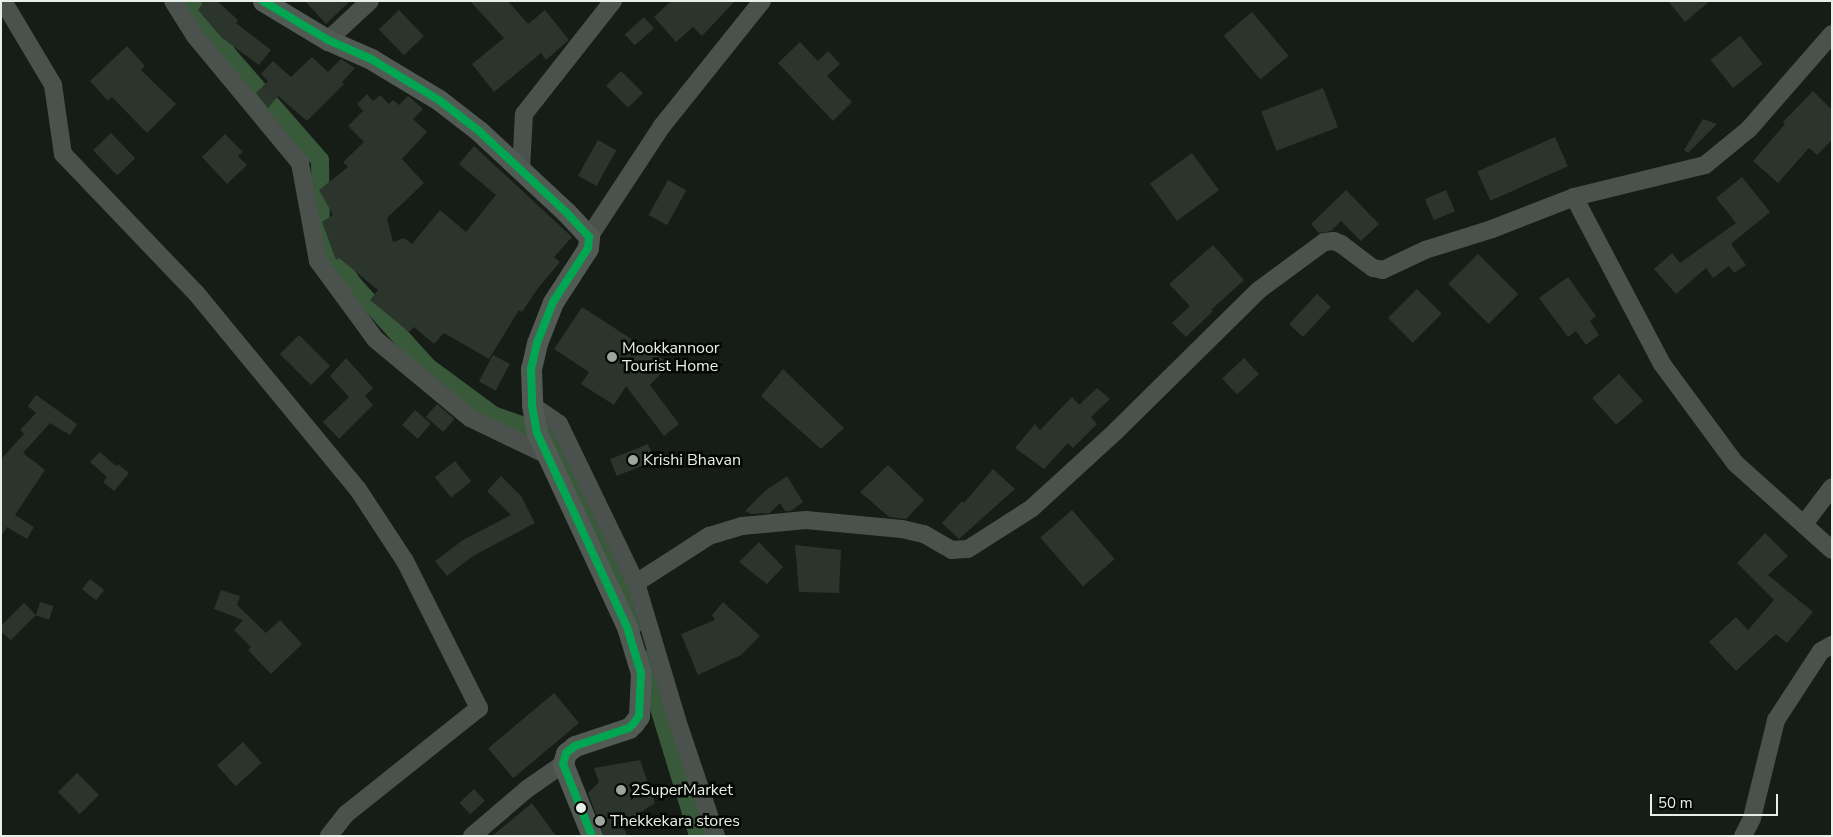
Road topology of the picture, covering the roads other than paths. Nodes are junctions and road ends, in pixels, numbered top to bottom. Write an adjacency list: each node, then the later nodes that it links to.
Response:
1 (3, 1): 20 (street)
2 (173, 1): 13 (street)
3 (263, 1): 8 (main road)
4 (370, 1): 8 (street)
5 (613, 1): 9 (street)
6 (762, 1): 11 (street)
7 (1832, 34): 10 (street)
8 (328, 40): 9 (main road)
9 (521, 169): 11 (main road)
10 (1574, 197): 15 (street); 17 (street)
11 (589, 237): 12 (main road)
12 (532, 405): 13 (main road); 17 (street)
13 (545, 454): 19 (main road)
14 (1832, 487): 15 (street)
15 (1804, 524): 16 (street)
16 (1832, 550)
17 (636, 583): 23 (street)
18 (1832, 645): 24 (street)
19 (563, 764): 21 (street); 22 (main road)
20 (328, 836)
21 (472, 836)
22 (592, 836)
23 (716, 836)
24 (1743, 836)

